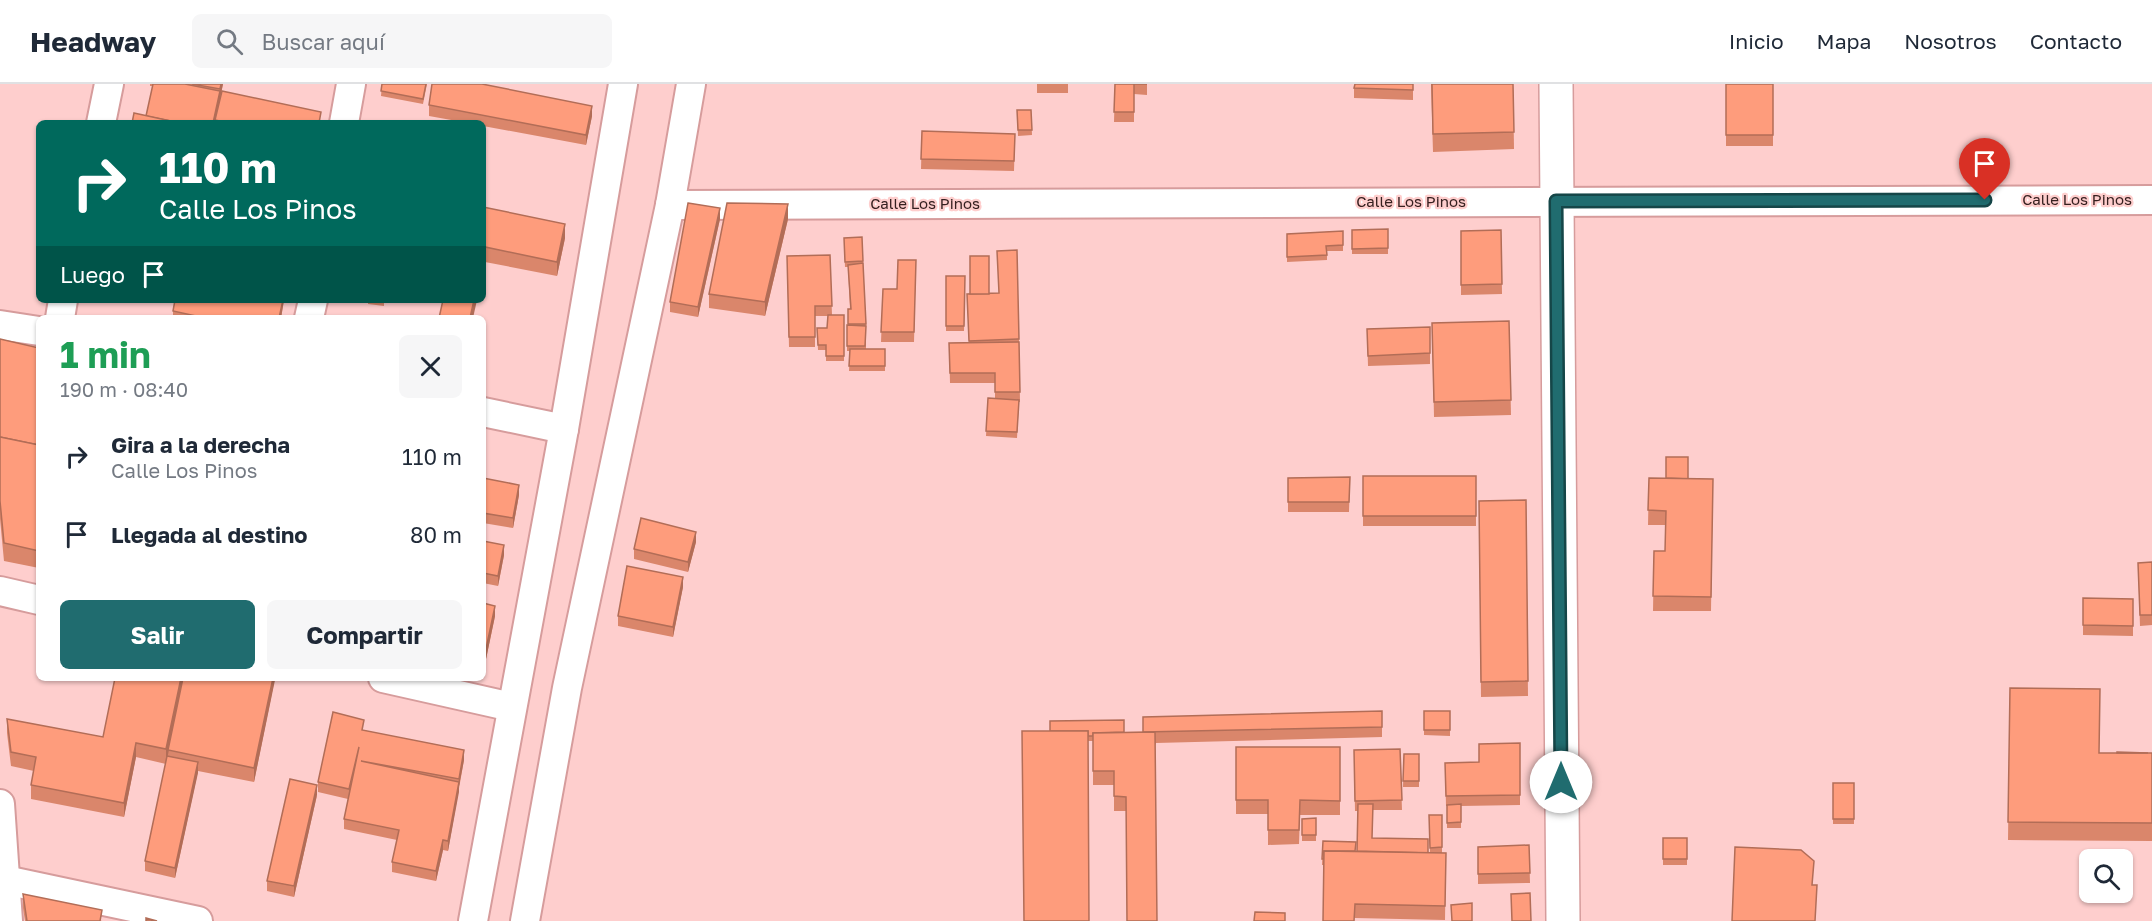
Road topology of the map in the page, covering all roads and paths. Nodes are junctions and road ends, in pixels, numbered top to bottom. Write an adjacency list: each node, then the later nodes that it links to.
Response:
1 (109, 84): 6 (street)
2 (351, 84): 7 (street)
3 (623, 84): 14 (street)
4 (691, 84): 10 (street)
5 (1557, 84): 9 (street)
6 (101, 120)
7 (345, 120)
8 (2152, 200): 9 (street, Calle Los Pinos)
9 (1556, 201): 10 (street, Calle Los Pinos); 25 (street)
10 (670, 205): 24 (street)
11 (0, 325): 12 (street)
12 (36, 331)
13 (486, 413): 14 (street)
14 (564, 429): 18 (street)
15 (0, 591): 16 (street)
16 (36, 599)
17 (396, 681): 18 (street)
18 (512, 707): 23 (street)
19 (0, 804): 20 (street)
20 (5, 880): 21 (street); 22 (street)
21 (8, 921)
22 (198, 921)
23 (473, 921)
24 (525, 921)
25 (1563, 921)

